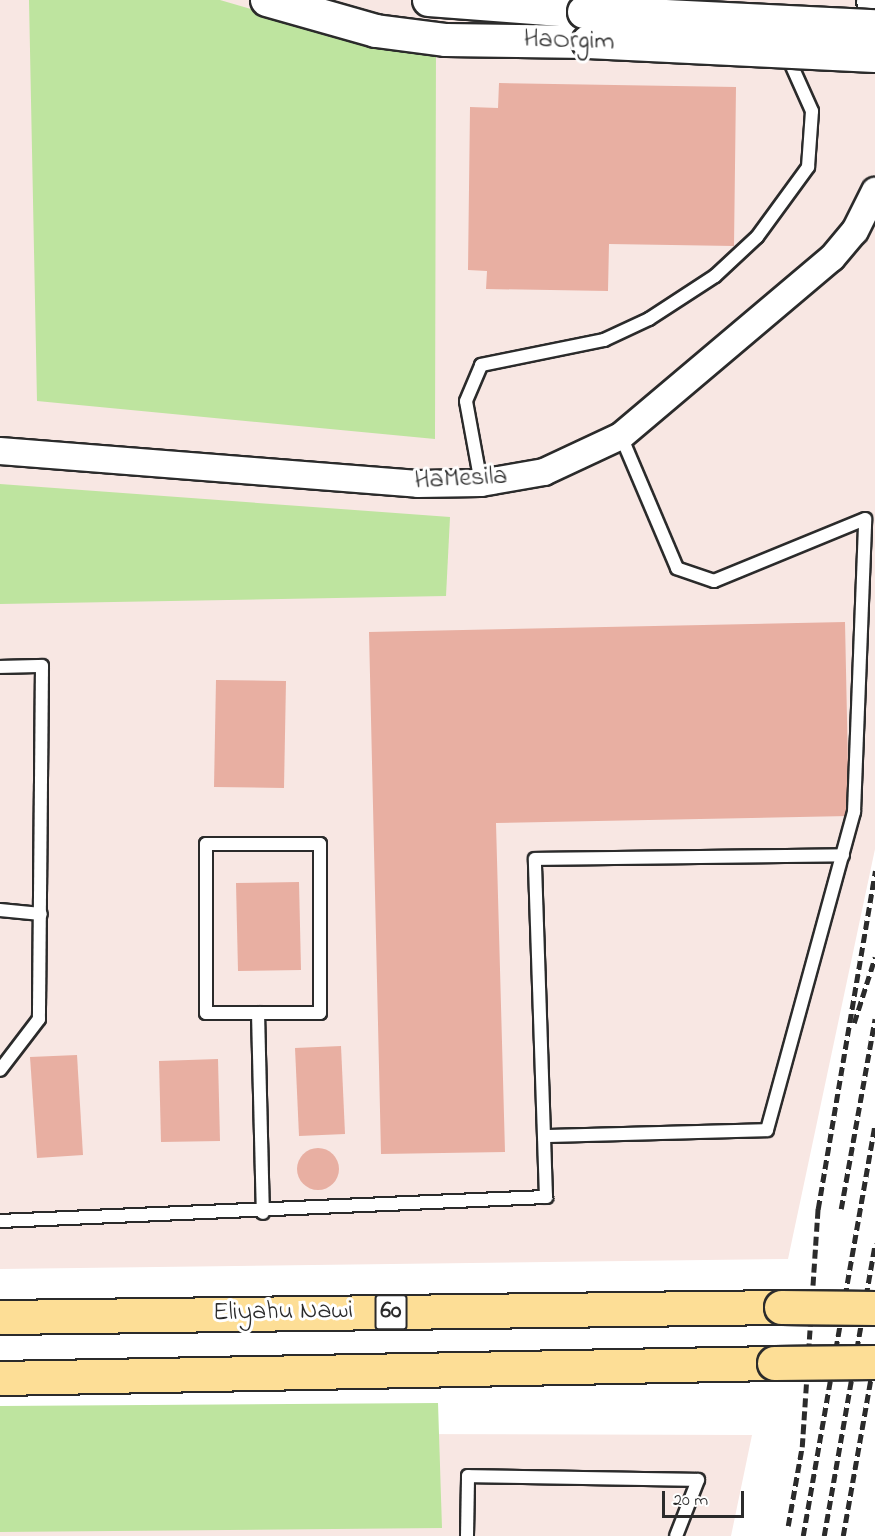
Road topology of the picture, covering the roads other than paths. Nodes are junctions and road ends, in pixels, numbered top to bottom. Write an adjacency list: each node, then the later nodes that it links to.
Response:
1 (267, 0): 7 (street, HaOrgim, bridge)
2 (429, 0): 5 (street, HaOrgim, bridge)
3 (870, 0): 6 (street)
4 (767, 10): 11 (lane)
5 (875, 26)
6 (875, 33)
7 (875, 56)
8 (875, 191): 9 (street, HaMesila)
9 (621, 436): 11 (street, HaMesila); 13 (lane)
10 (0, 451): 11 (street, HaMesila)
11 (481, 483)
12 (0, 667): 15 (lane)
13 (843, 855): 18 (lane); 18 (lane)
14 (0, 910): 15 (lane)
15 (40, 914): 17 (lane)
16 (258, 1013): 16 (lane); 19 (lane)
17 (0, 1070)
18 (545, 1136): 19 (lane)
19 (263, 1213): 20 (lane)
20 (0, 1221)
21 (875, 1308): 22 (highway, Eliyahu Nawi / 60, bridge)
22 (0, 1317)
23 (875, 1362): 24 (highway, 60, bridge)
24 (0, 1378)
25 (467, 1536): 26 (lane)
26 (676, 1536)

